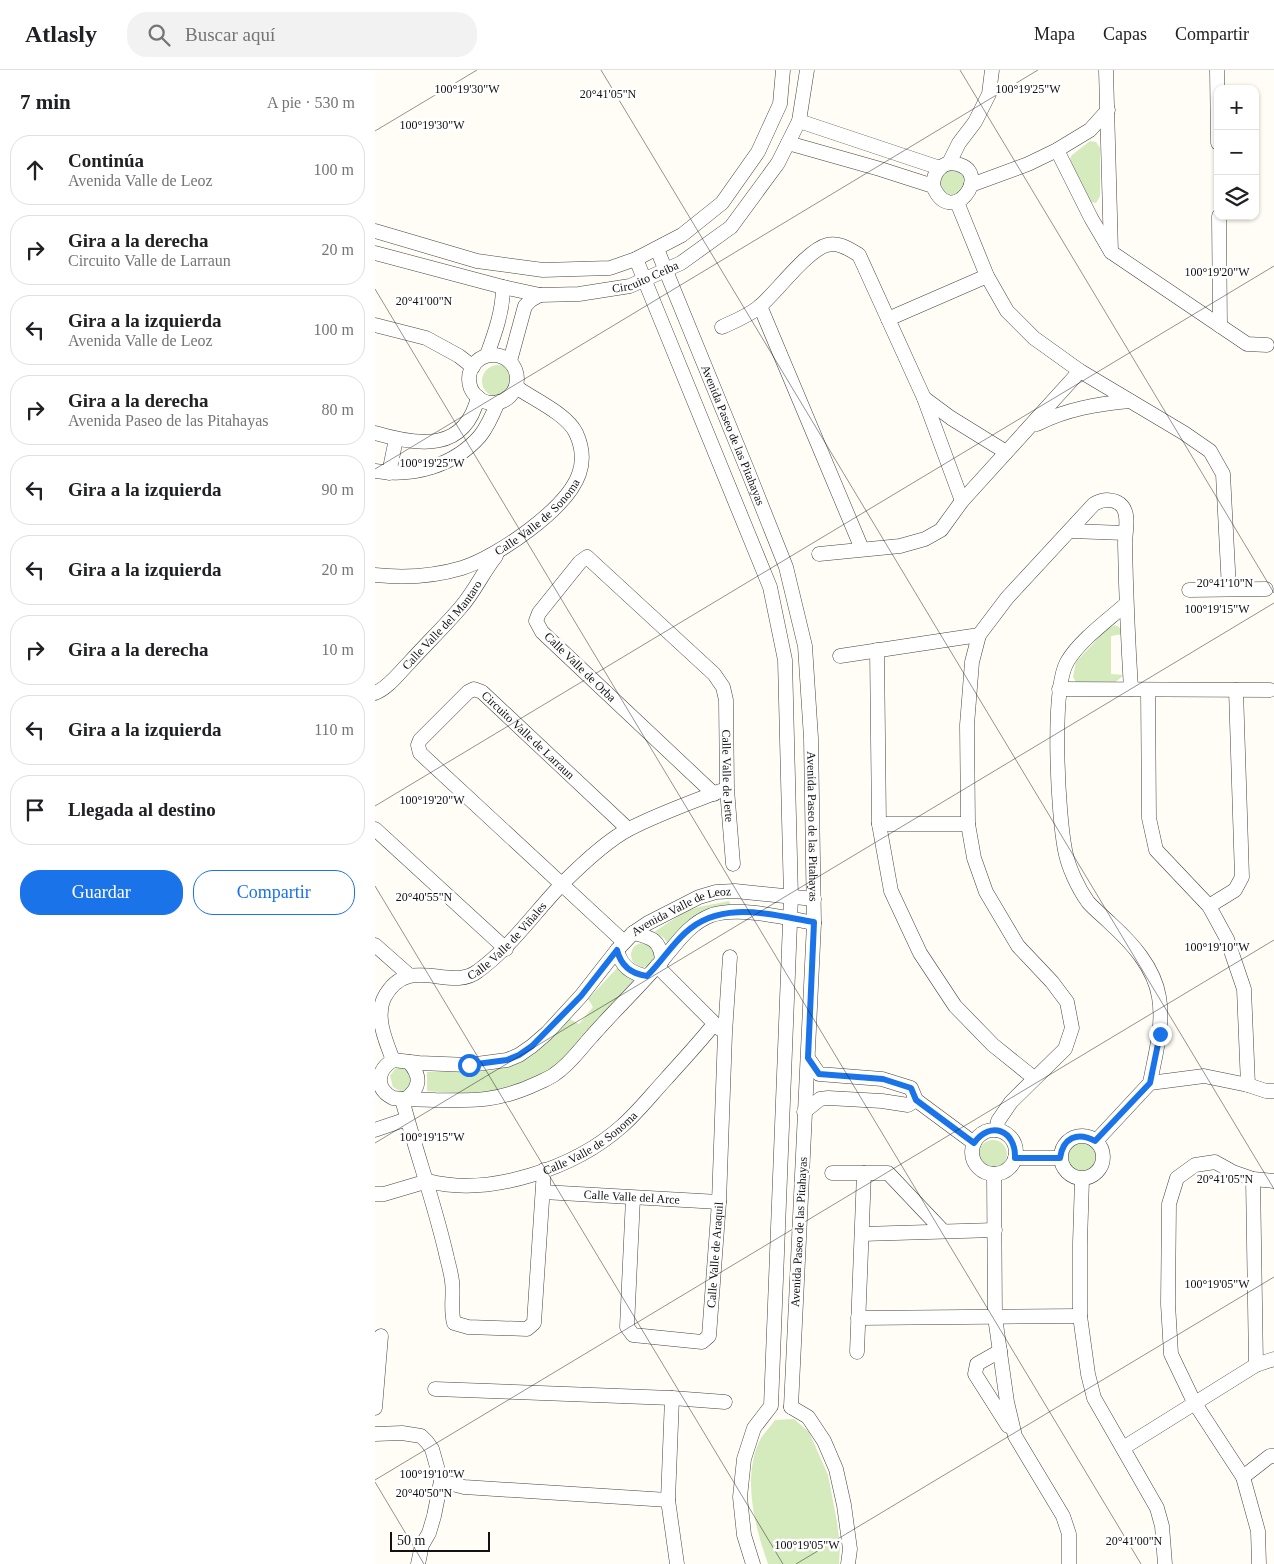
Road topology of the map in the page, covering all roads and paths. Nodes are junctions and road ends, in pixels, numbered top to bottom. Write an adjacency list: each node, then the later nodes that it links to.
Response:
1 (783, 70): 19 (street, Circuito Ceiba)
2 (807, 70): 7 (street, Circuito Ceiba)
3 (992, 70): 12 (street)
4 (1107, 70): 6 (street)
5 (1217, 70): 8 (street)
6 (1108, 110): 11 (street); 20 (street)
7 (799, 121): 9 (street, Circuito Ceiba); 10 (street)
8 (1218, 130)
9 (788, 143): 13 (street); 23 (street, Circuito Ceiba)
10 (885, 149): 12 (street); 13 (street)
11 (1057, 150): 14 (street); 20 (street)
12 (944, 165): 14 (street); 15 (street)
13 (880, 169): 15 (street)
14 (971, 185): 16 (street)
15 (933, 186): 16 (street)
16 (957, 202): 24 (street)
17 (1219, 220): 31 (street)
18 (375, 230): 22 (street, Circuito Ceiba)
19 (657, 249): 22 (street, Circuito Ceiba); 23 (street, Avenida Paseo de las Pitahayas)
20 (1111, 252): 31 (street)
21 (375, 253): 26 (street, Circuito Ceiba)
22 (636, 259): 25 (street, Avenida Paseo de las Pitahayas)
23 (666, 270): 25 (street, Circuito Ceiba); 49 (street, Avenida Paseo de las Pitahayas)
24 (987, 276): 29 (street); 37 (street)
25 (643, 280): 27 (street, Circuito Ceiba); 50 (street, Avenida Paseo de las Pitahayas)
26 (503, 287): 27 (street, Circuito Ceiba); 34 (street)
27 (540, 295): 35 (street)
28 (761, 306): 29 (street); 32 (street); 55 (street)
29 (888, 319): 40 (street)
30 (375, 325): 36 (street)
31 (1220, 326): 33 (street)
32 (722, 327)
33 (1267, 345)
34 (487, 355): 35 (street); 36 (street)
35 (510, 362): 38 (street)
36 (473, 367): 39 (street)
37 (1080, 371): 41 (street); 43 (street)
38 (515, 387): 42 (street); 54 (street, Calle Valle de Sonoma)
39 (478, 397): 42 (street); 45 (street)
40 (924, 398): 46 (street); 51 (street)
41 (1130, 401): 43 (street); 60 (street)
42 (498, 402): 48 (street)
43 (1029, 427): 46 (street)
44 (375, 433): 45 (street)
45 (396, 439): 48 (street)
46 (1006, 452): 51 (street)
47 (375, 471): 48 (street)
48 (389, 473)
49 (749, 474): 50 (street); 81 (street, Avenida Paseo de las Pitahayas)
50 (728, 484): 80 (street, Avenida Paseo de las Pitahayas)
51 (962, 501): 55 (street)
52 (1071, 530): 53 (street); 53 (street); 62 (street)
53 (1125, 533): 61 (street)
54 (501, 549): 57 (street, Calle Valle de Sonoma); 71 (street, Calle Valle del Mantaro)
55 (862, 549): 56 (street)
56 (819, 554)
57 (375, 575)
58 (1266, 589): 60 (street)
59 (1189, 590): 60 (street)
60 (1229, 590)
61 (1126, 604): 66 (street); 67 (street)
62 (979, 636): 63 (street); 74 (street)
63 (877, 650): 64 (street); 73 (street)
64 (840, 656)
65 (723, 687): 72 (street, Calle Valle de Jerte); 72 (street, Calle Valle de Orba)
66 (1059, 689): 67 (street); 99 (street)
67 (1131, 689): 68 (street)
68 (1149, 690): 69 (street); 82 (street)
69 (1236, 690): 70 (street); 82 (street)
70 (1271, 690)
71 (378, 697)
72 (720, 791): 76 (street, Calle Valle de Viñales); 77 (street, Calle Valle de Jerte)
73 (879, 824): 74 (street); 97 (street)
74 (968, 824): 97 (street)
75 (375, 828): 88 (street)
76 (628, 829): 78 (street, Calle Valle de Viñales); 78 (street, Circuito Valle de Larraun)
77 (733, 864)
78 (563, 884): 86 (street, Circuito Valle de Larraun); 88 (street, Calle Valle de Viñales)
79 (735, 891): 80 (street, Avenida Valle de Leoz); 83 (street); 86 (street, Avenida Valle de Leoz)
80 (791, 897): 81 (street, Avenida Valle de Leoz); 84 (street, Avenida Paseo de las Pitahayas)
81 (814, 899): 85 (street, Avenida Paseo de las Pitahayas)
82 (1209, 906): 100 (street)
83 (732, 911): 84 (street, Avenida Valle de Leoz); 90 (street, Avenida Valle de Leoz)
84 (790, 918): 85 (street, Avenida Valle de Leoz); 140 (street, Avenida Paseo de las Pitahayas)
85 (814, 922): 94 (street, Avenida Paseo de las Pitahayas)
86 (625, 942): 90 (street, Circuito Valle de Larraun); 90 (street, Circuito Valle de Larraun); 96 (street, Avenida Valle de Leoz)
87 (375, 945): 91 (street)
88 (506, 949): 91 (street, Calle Valle de Viñales)
89 (731, 957): 93 (street, Calle Valle de Araquil)
90 (655, 968): 92 (street, Circuito Valle de Larraun); 102 (street, Avenida Valle de Leoz)
91 (409, 975): 95 (street)
92 (714, 1024): 93 (street, Circuito Valle de Larraun); 113 (street, Calle Valle de Sonoma)
93 (725, 1033): 124 (street, Calle Valle de Araquil)
94 (808, 1058): 98 (street); 105 (street, Avenida Paseo de las Pitahayas)
95 (393, 1060): 96 (street, Avenida Valle de Leoz); 102 (street)
96 (409, 1062): 102 (street)
97 (1034, 1078): 108 (street)
98 (883, 1079): 103 (street); 104 (street)
99 (1150, 1083): 100 (street); 109 (street)
100 (1248, 1084): 101 (street)
101 (1274, 1091)
102 (404, 1099): 106 (street)
103 (916, 1100): 104 (street); 110 (street)
104 (882, 1101): 105 (street)
105 (805, 1112): 141 (street, Avenida Paseo de las Pitahayas)
106 (407, 1119): 107 (street); 119 (street)
107 (375, 1130)
108 (997, 1130): 110 (street); 111 (street)
109 (1095, 1141): 112 (street); 117 (street)
110 (974, 1143): 116 (street)
111 (1015, 1158): 112 (street); 116 (street)
112 (1060, 1158): 117 (street)
113 (544, 1170): 119 (street, Calle Valle de Sonoma); 121 (street)
114 (832, 1173): 115 (street)
115 (864, 1173): 126 (street); 127 (street)
116 (994, 1174): 125 (street)
117 (1082, 1179): 128 (street)
118 (1253, 1179): 120 (street); 135 (street); 139 (street)
119 (428, 1181): 121 (street); 122 (street)
120 (1274, 1181)
121 (543, 1192): 123 (street, Calle Valle del Arce)
122 (375, 1194)
123 (633, 1198): 124 (street, Calle Valle del Arce); 124 (street, Calle Valle de Araquil)
124 (719, 1202)
125 (995, 1230): 126 (street); 129 (street)
126 (943, 1231): 127 (street)
127 (862, 1234): 130 (street)
128 (1080, 1316): 129 (street); 145 (street)
129 (995, 1317): 130 (street); 132 (street)
130 (858, 1318): 133 (street)
131 (381, 1336): 142 (street)
132 (1000, 1351): 144 (street); 144 (street)
133 (857, 1352)
134 (1274, 1359): 135 (street)
135 (1257, 1365): 139 (street)
136 (435, 1389): 137 (street)
137 (672, 1398): 138 (street); 149 (street)
138 (725, 1402)
139 (1194, 1402): 145 (street); 147 (street)
140 (771, 1406): 141 (street); 152 (street)
141 (791, 1407): 153 (street)
142 (375, 1408)
143 (375, 1434): 148 (street)
144 (1015, 1436): 154 (street)
145 (1123, 1448): 155 (street)
146 (1274, 1456): 147 (street)
147 (1243, 1477): 156 (street)
148 (441, 1481): 149 (street); 150 (street)
149 (668, 1500): 151 (street)
150 (418, 1564)
151 (677, 1564)
152 (753, 1564)
153 (847, 1564)
154 (1069, 1564)
155 (1165, 1564)
156 (1259, 1564)

